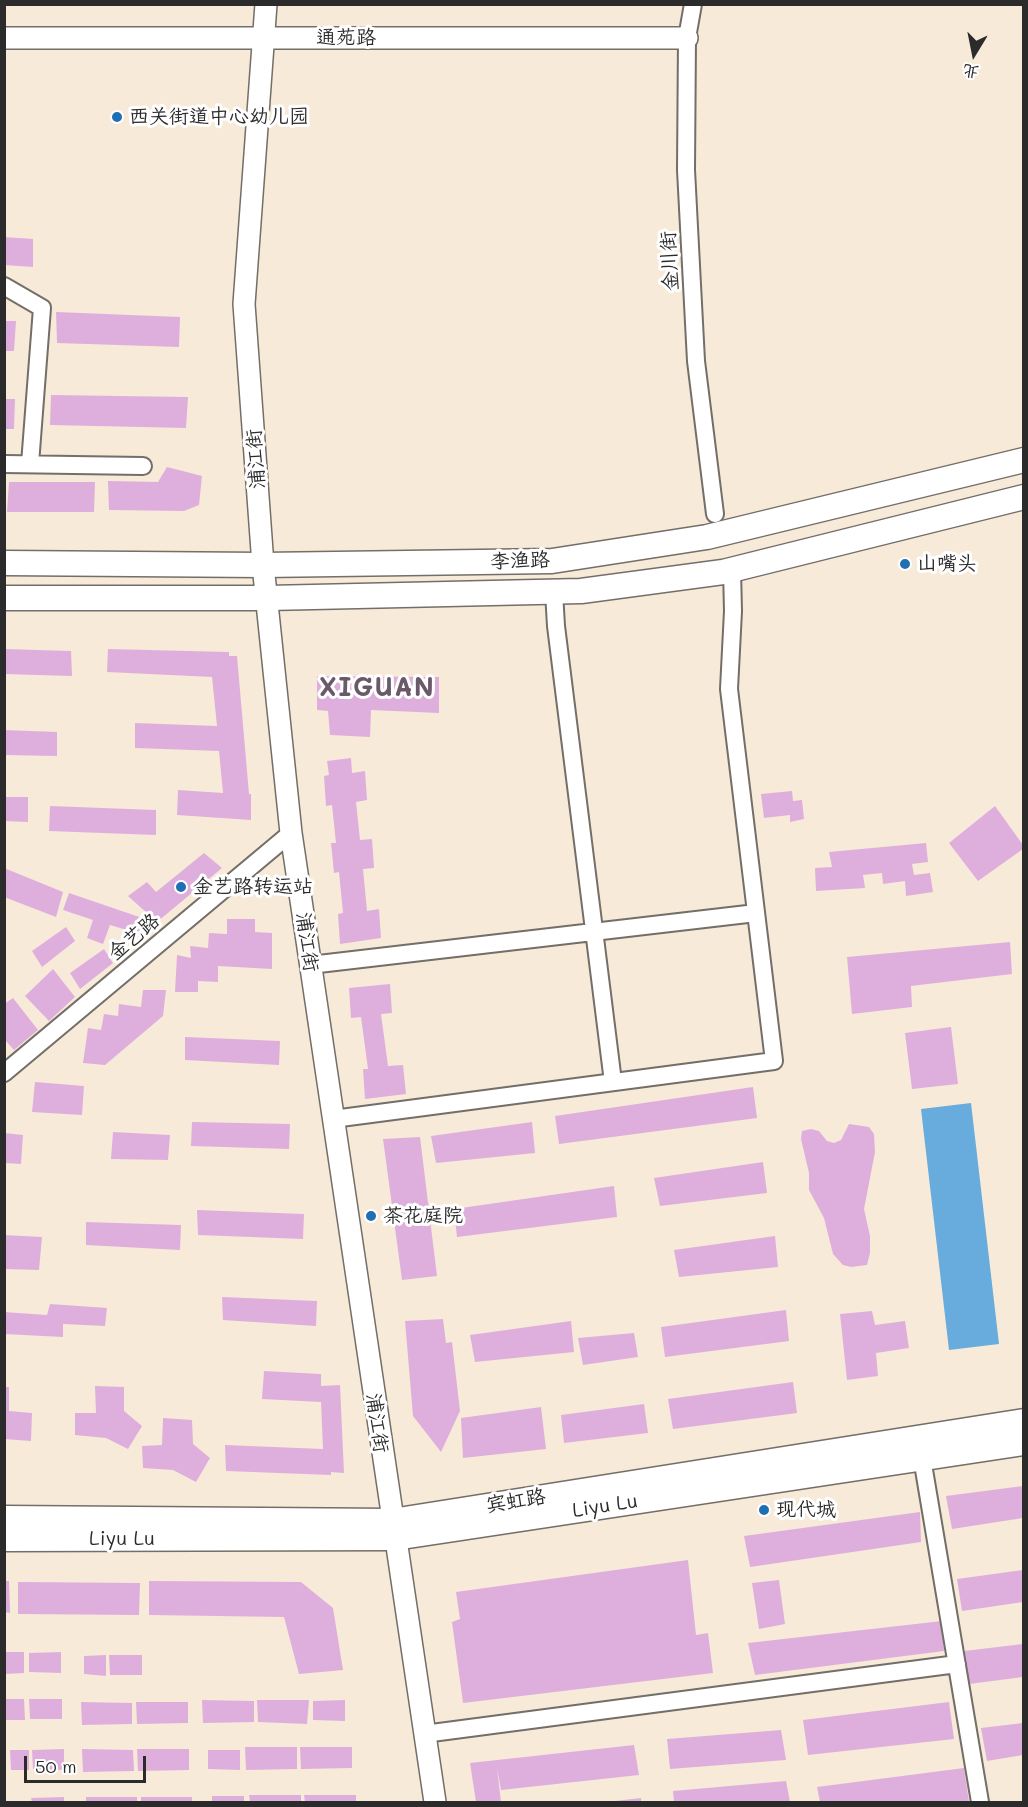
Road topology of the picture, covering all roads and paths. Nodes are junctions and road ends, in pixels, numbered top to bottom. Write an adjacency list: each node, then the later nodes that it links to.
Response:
1 (266, 4): 4 (street, 浦江街)
2 (693, 4): 5 (street, 金川街)
3 (4, 38): 4 (street, 通苑路)
4 (265, 38): 5 (street, 通苑路); 14 (street, 浦江街)
5 (687, 38): 12 (street, 金川街)
6 (4, 286): 9 (street)
7 (1023, 460): 14 (main road, 李渔路)
8 (4, 464): 9 (street)
9 (30, 464): 10 (street)
10 (143, 466)
11 (1023, 497): 15 (main road, 李渔路)
12 (715, 514)
13 (4, 563): 14 (main road, 李渔路)
14 (263, 565): 18 (street, 浦江街)
15 (732, 570): 16 (main road, 李渔路); 20 (street)
16 (554, 592): 18 (main road, 李渔路); 21 (street)
17 (4, 598): 18 (main road, 李渔路)
18 (268, 598): 19 (street, 浦江街)
19 (291, 833): 22 (street, 浦江街); 23 (street, 金艺路)
20 (756, 913): 21 (street); 24 (street)
21 (594, 932): 22 (street); 24 (street)
22 (310, 965): 25 (street, 浦江街)
23 (4, 1073)
24 (613, 1082): 25 (street)
25 (333, 1119): 30 (street, 浦江街)
26 (1023, 1421): 30 (main road, 宾虹路)
27 (1023, 1443): 28 (main road, Liyu Lu)
28 (922, 1458): 30 (main road, Liyu Lu); 32 (street)
29 (4, 1518): 30 (main road, 宾虹路)
30 (393, 1529): 31 (main road, Liyu Lu); 33 (street, 浦江街)
31 (4, 1539)
32 (957, 1664): 33 (street); 35 (street)
33 (424, 1734): 34 (street, 浦江街)
34 (435, 1803)
35 (980, 1803)

